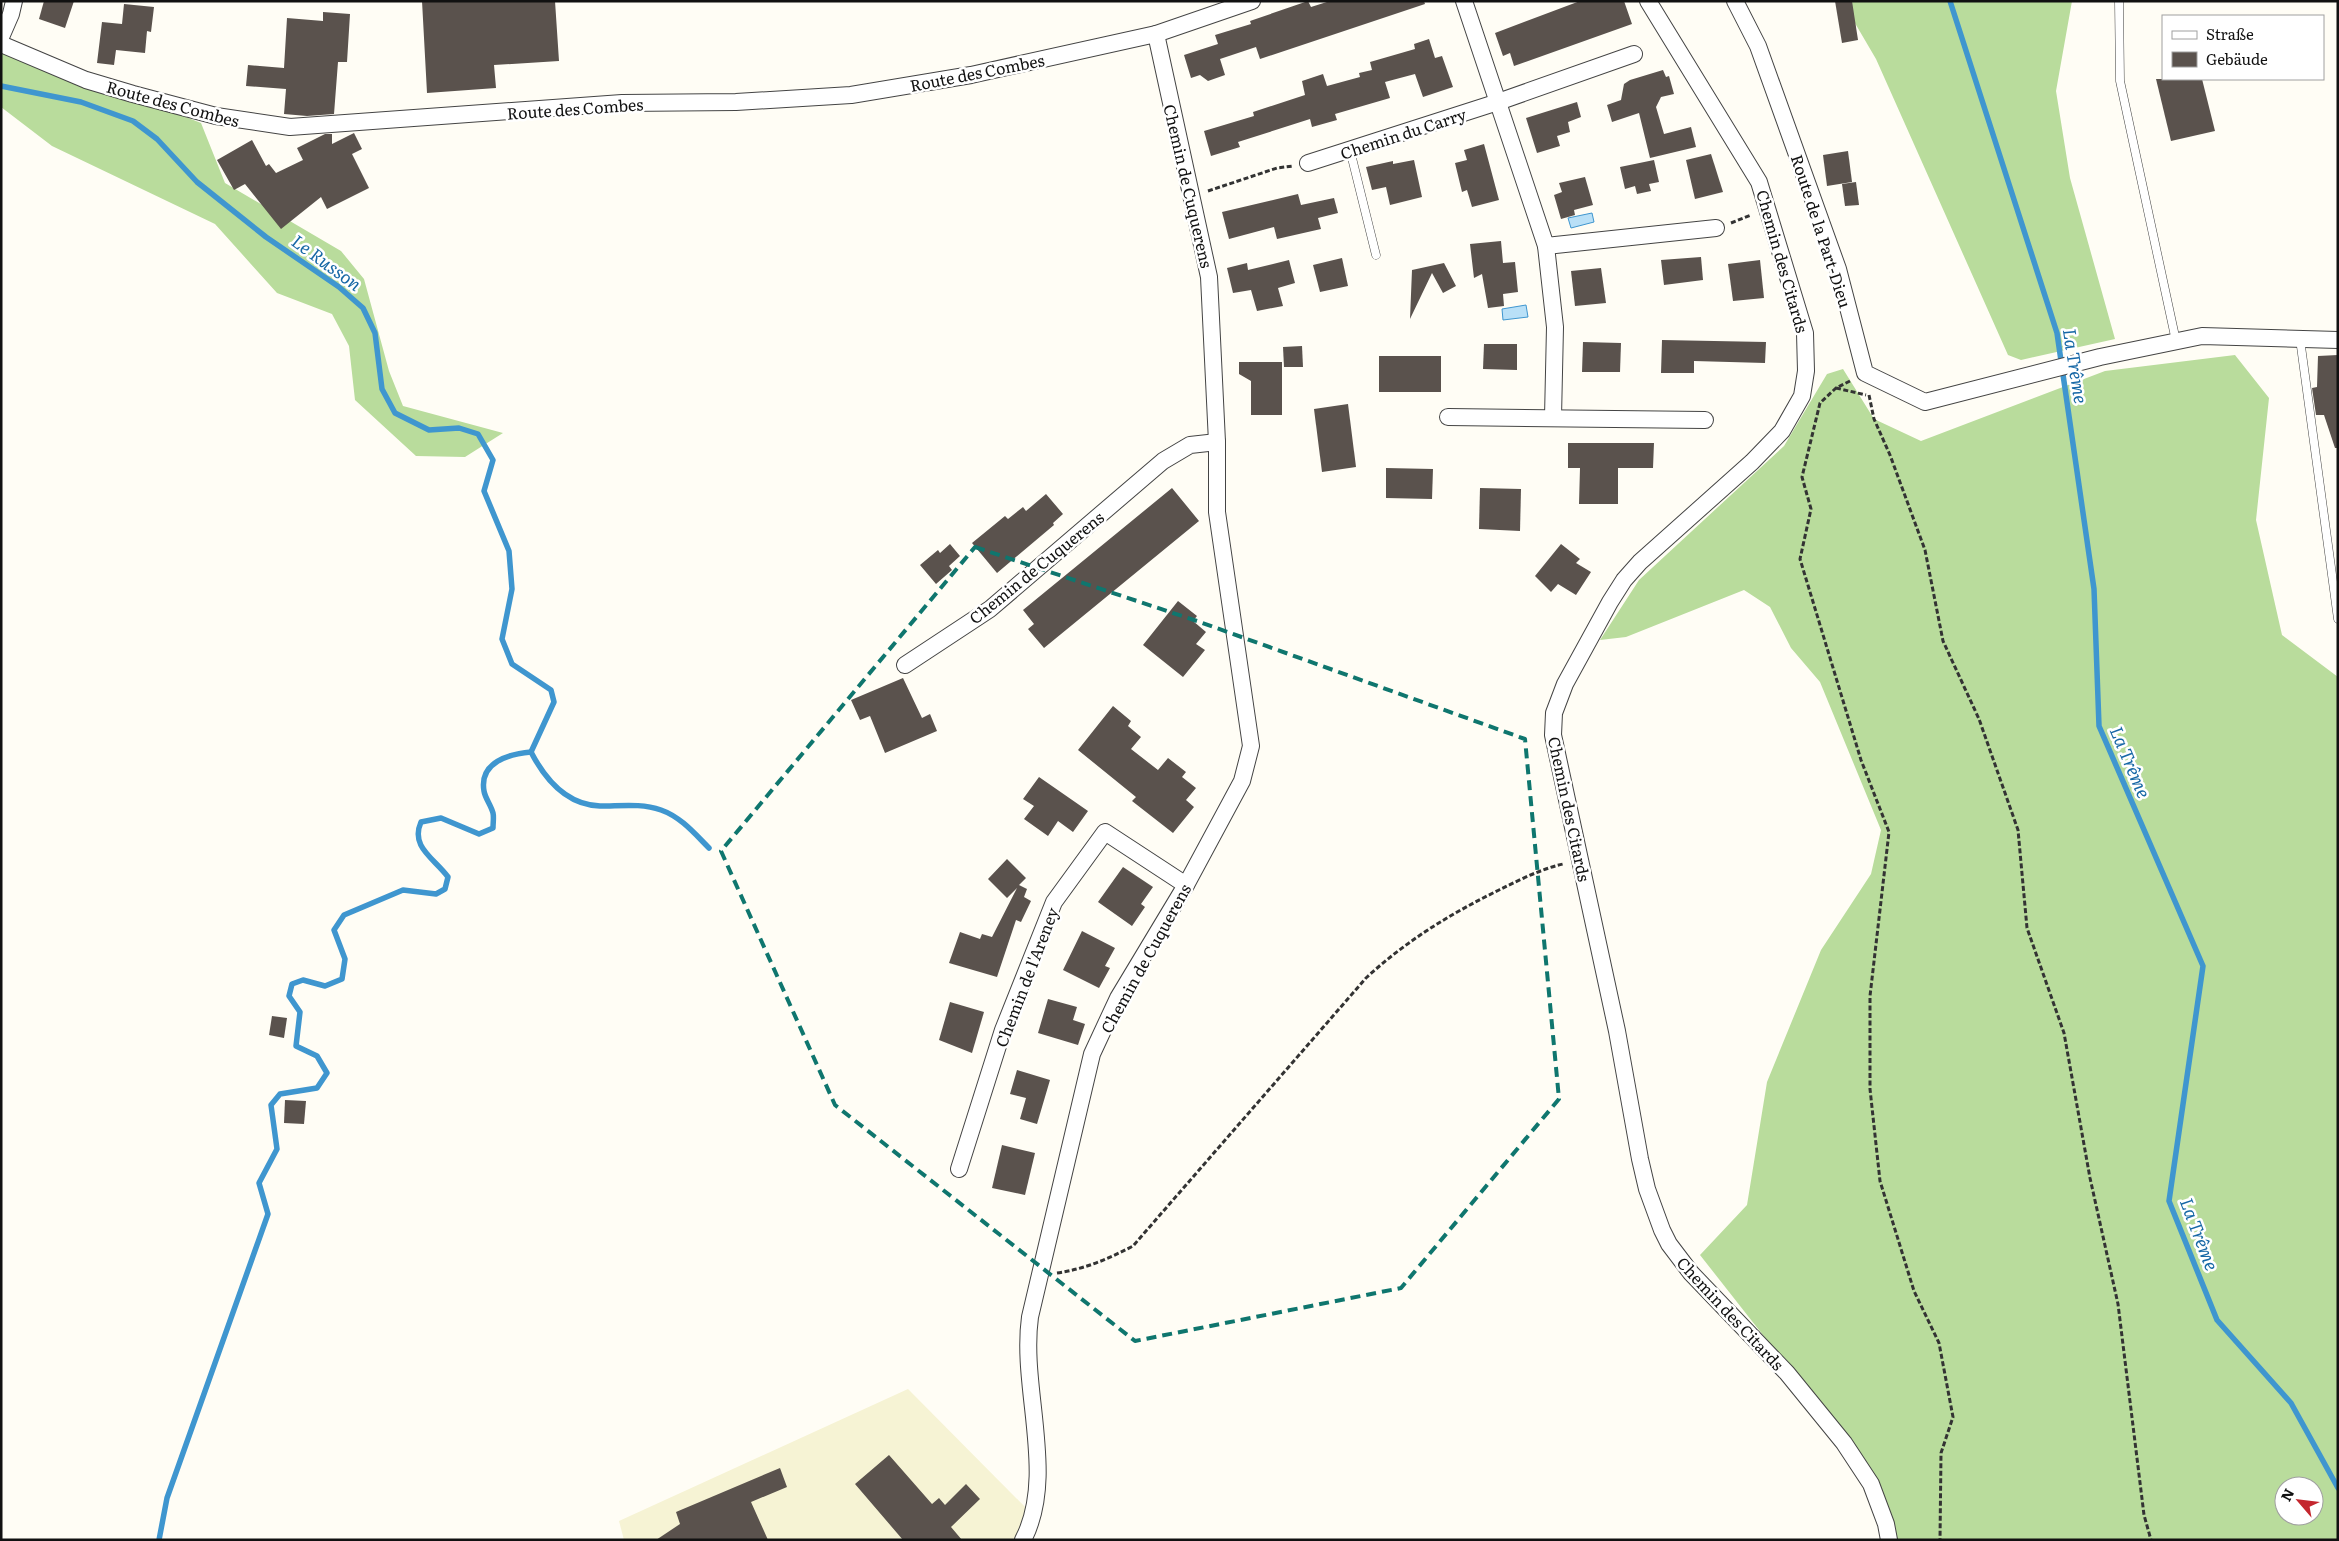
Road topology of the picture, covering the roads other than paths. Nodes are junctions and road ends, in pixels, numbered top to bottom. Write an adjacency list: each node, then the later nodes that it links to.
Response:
1 (14, 1): 8 (street)
2 (1252, 1): 7 (street)
3 (1464, 1): 11 (street)
4 (1648, 1): 29 (street, Chemin des Citards)
5 (1734, 1): 19 (street, Route de la Part-Dieu)
6 (2120, 1): 19 (lane)
7 (1156, 34): 9 (street, Route des Combes); 23 (street, Chemin de Cuquerens)
8 (1, 37)
9 (1, 44)
10 (1634, 54): 11 (street, Chemin du Carry)
11 (1498, 102): 12 (street, Chemin du Carry); 15 (street)
12 (1350, 150): 13 (street, Chemin du Carry); 16 (lane)
13 (1308, 163)
14 (1716, 228): 15 (street)
15 (1546, 246): 21 (street)
16 (1376, 254)
17 (2300, 339): 18 (street); 19 (street); 24 (lane)
18 (2338, 340)
19 (2176, 341)
20 (1448, 417): 21 (street)
21 (1554, 417): 22 (street)
22 (1704, 420)
23 (1217, 442): 25 (street, Chemin de Cuquerens); 26 (street, Chemin de Cuquerens)
24 (2338, 619)
25 (905, 665)
26 (1186, 885): 27 (street, Chemin de l'Areney); 28 (street, Chemin de Cuquerens)
27 (959, 1169)
28 (1023, 1540)
29 (1889, 1540)

